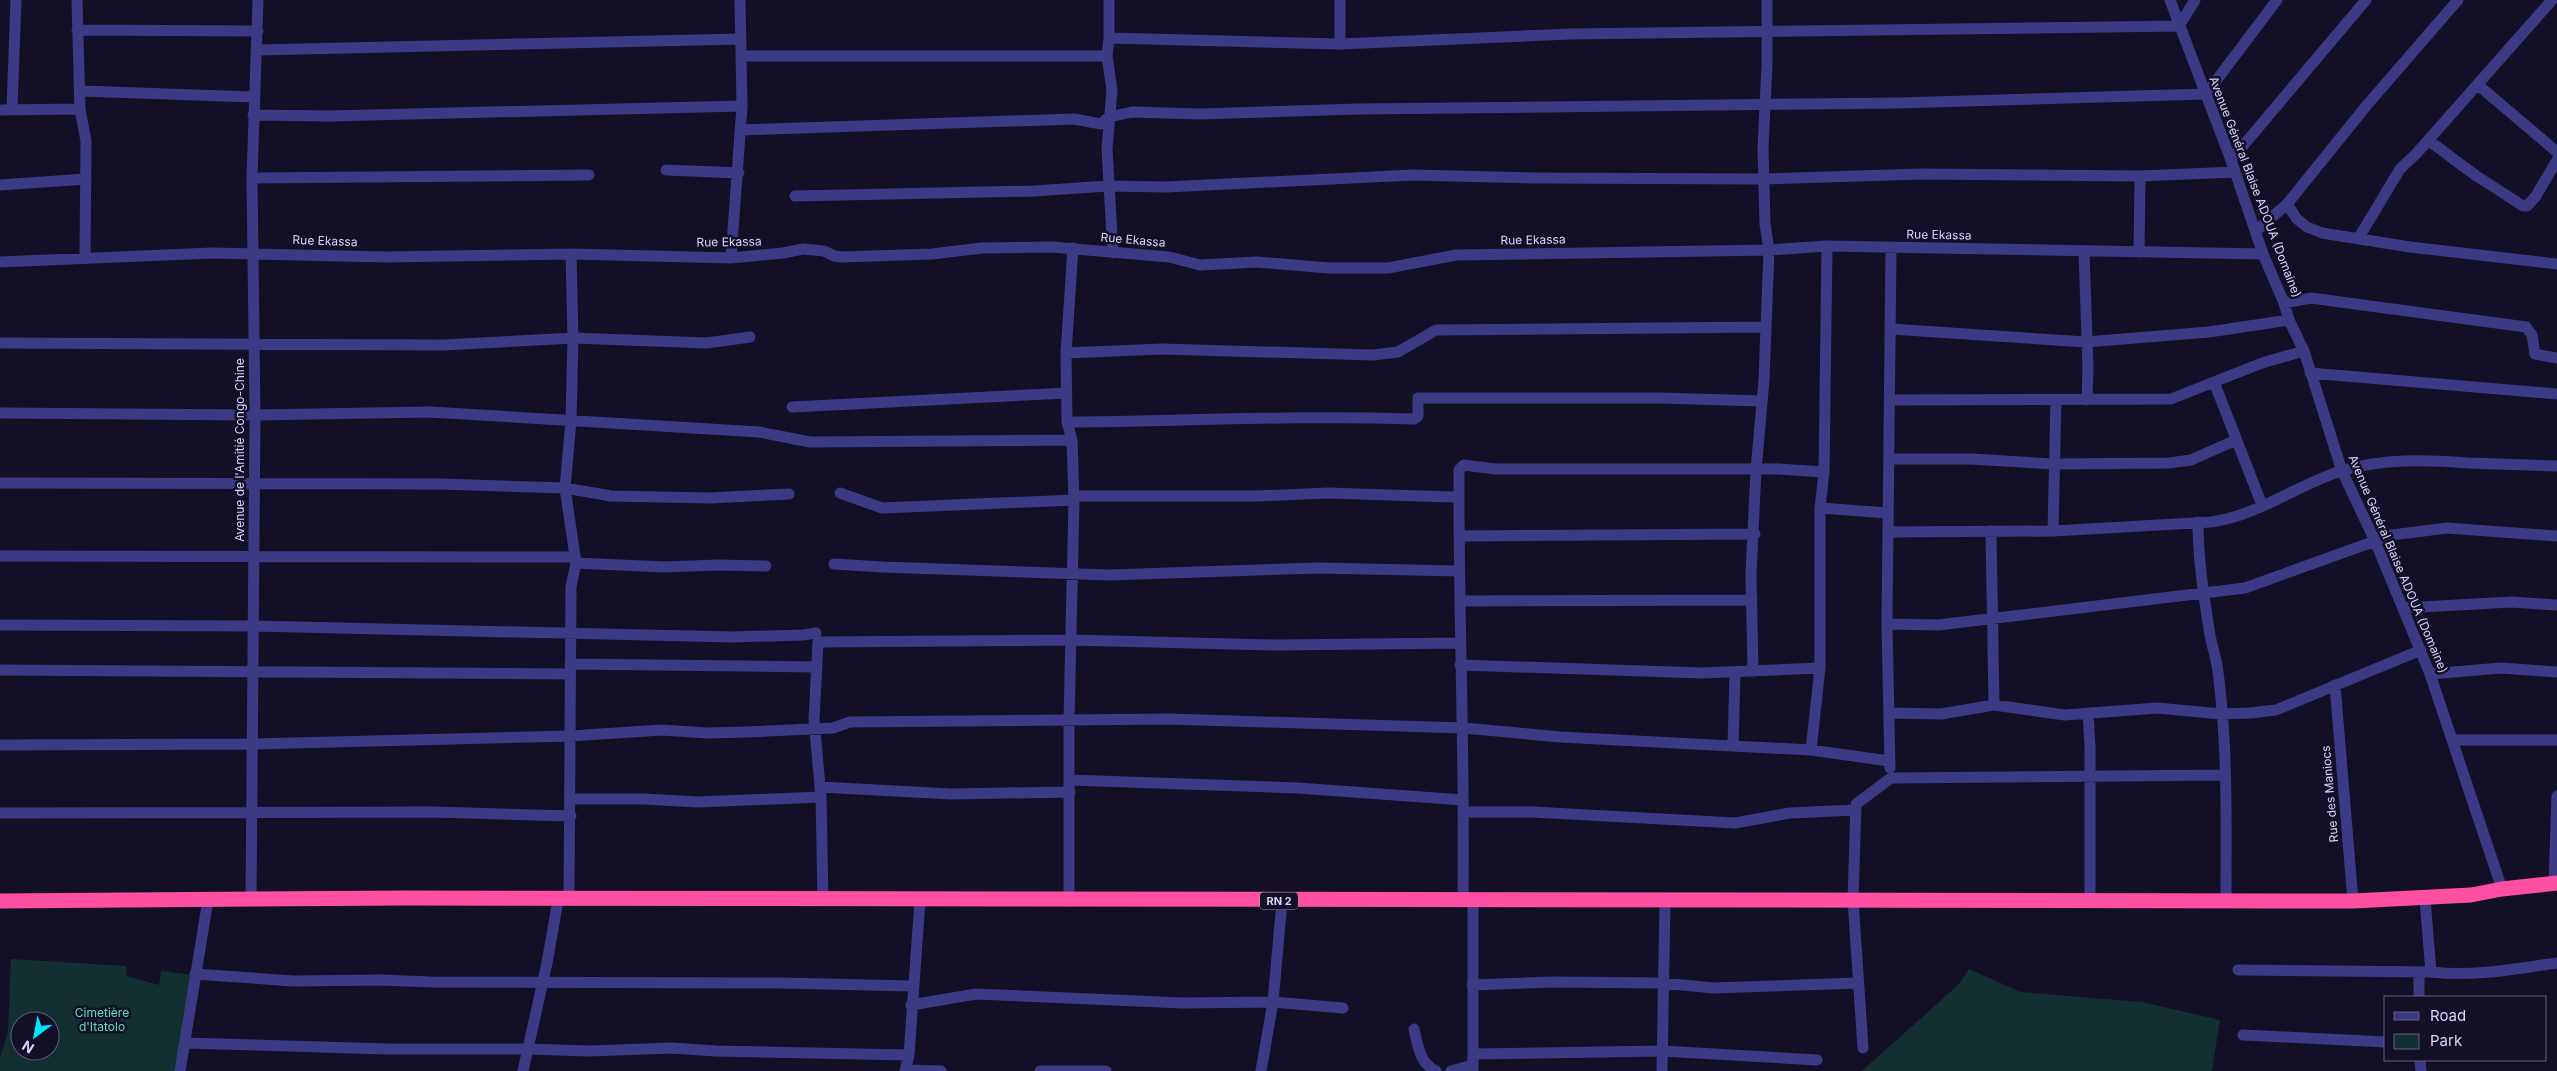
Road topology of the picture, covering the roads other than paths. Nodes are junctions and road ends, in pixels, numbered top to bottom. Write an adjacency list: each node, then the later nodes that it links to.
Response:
1 (16, 0): 30 (street)
2 (77, 0): 15 (street)
3 (258, 0): 16 (street, Avenue de l'Amitié Congo-Chine)
4 (740, 0): 19 (street)
5 (1109, 0): 18 (street)
6 (1340, 0): 20 (street)
7 (1767, 0): 17 (street)
8 (2170, 0): 14 (street, Avenue Général Blaise ADOUA (Domaine))
9 (2195, 0): 14 (street)
10 (2277, 0): 26 (street)
11 (2366, 0): 38 (street)
12 (2458, 0): 51 (street)
13 (2552, 0): 24 (street)
14 (2179, 26): 17 (street); 26 (street, Avenue Général Blaise ADOUA (Domaine))
15 (77, 30): 16 (street); 25 (street)
16 (258, 31): 21 (street, Avenue de l'Amitié Congo-Chine)
17 (1767, 32): 20 (street); 28 (street)
18 (1109, 38): 20 (street); 23 (street)
19 (741, 39): 21 (street); 22 (street)
20 (1340, 44)
21 (257, 50): 27 (street, Avenue de l'Amitié Congo-Chine)
22 (742, 56): 23 (street); 29 (street)
23 (1107, 56): 34 (street)
24 (2478, 85): 36 (street); 37 (street)
25 (81, 90): 27 (street); 31 (street)
26 (2206, 94): 28 (street); 38 (street, Avenue Général Blaise ADOUA (Domaine))
27 (253, 97): 33 (street, Avenue de l'Amitié Congo-Chine)
28 (1765, 105): 34 (street); 47 (street)
29 (742, 106): 33 (street); 35 (street)
30 (12, 108): 31 (street); 32 (street)
31 (80, 109): 46 (street)
32 (0, 110)
33 (253, 115): 45 (street, Avenue de l'Amitié Congo-Chine)
34 (1109, 117): 35 (street); 49 (street)
35 (740, 130): 42 (street)
36 (2428, 140): 39 (street); 53 (street)
37 (2557, 152)
38 (2231, 160): 41 (street, Avenue Général Blaise ADOUA (Domaine))
39 (2557, 160)
40 (666, 170): 42 (street)
41 (2235, 172): 44 (street); 52 (street, Avenue Général Blaise ADOUA (Domaine))
42 (739, 173): 65 (street)
43 (589, 175): 45 (street)
44 (2140, 176): 47 (street); 62 (street)
45 (252, 178): 59 (street, Avenue de l'Amitié Congo-Chine)
46 (86, 179): 48 (street); 64 (street)
47 (1763, 179): 49 (street); 57 (street)
48 (0, 185)
49 (1108, 186): 50 (street); 60 (street)
50 (795, 196)
51 (2287, 204): 52 (street); 53 (street)
52 (2256, 231): 63 (street, Avenue Général Blaise ADOUA (Domaine))
53 (2358, 239): 67 (street)
54 (1828, 246): 56 (street, Rue Ekassa); 57 (street, Rue Ekassa); 100 (street)
55 (1073, 248): 60 (street, Rue Ekassa); 65 (street, Rue Ekassa); 78 (street)
56 (1891, 248): 58 (street, Rue Ekassa); 71 (street)
57 (1769, 250): 60 (street, Rue Ekassa); 70 (street)
58 (2084, 252): 62 (street, Rue Ekassa); 74 (street)
59 (253, 253): 61 (street, Rue Ekassa); 64 (street, Rue Ekassa); 76 (street, Avenue de l'Amitié Congo-Chine)
60 (1114, 253)
61 (571, 254): 65 (street, Rue Ekassa); 73 (street)
62 (2138, 254): 63 (street, Rue Ekassa)
63 (2263, 254): 68 (street, Avenue Général Blaise ADOUA (Domaine))
64 (85, 258): 66 (street, Rue Ekassa)
65 (731, 258)
66 (0, 262)
67 (2557, 264)
68 (2284, 302): 69 (street, Avenue Général Blaise ADOUA (Domaine)); 79 (street)
69 (2288, 320): 74 (street); 77 (street, Avenue Général Blaise ADOUA (Domaine))
70 (1766, 327): 78 (street); 87 (street)
71 (1891, 329): 74 (street); 84 (street)
72 (750, 337): 73 (street)
73 (573, 338): 76 (street); 91 (street)
74 (2086, 342): 86 (street)
75 (0, 343): 76 (street)
76 (253, 344): 90 (street, Avenue de l'Amitié Congo-Chine)
77 (2304, 351): 80 (street, Avenue Général Blaise ADOUA (Domaine)); 81 (street)
78 (1066, 353): 82 (street)
79 (2557, 358)
80 (2310, 373): 83 (street); 99 (street, Avenue Général Blaise ADOUA (Domaine))
81 (2214, 382): 86 (street); 94 (street)
82 (1066, 393): 88 (street); 92 (street)
83 (2557, 394)
84 (1890, 400): 85 (street); 95 (street)
85 (2056, 400): 86 (street); 96 (street)
86 (2086, 400)
87 (1762, 402): 92 (street); 98 (street)
88 (792, 407)
89 (0, 413): 90 (street)
90 (255, 415): 91 (street); 102 (street, Avenue de l'Amitié Congo-Chine)
91 (571, 421): 93 (street); 103 (street)
92 (1068, 422): 93 (street)
93 (1072, 440): 107 (street)
94 (2236, 440): 96 (street); 108 (street)
95 (1890, 459): 96 (street); 110 (street)
96 (2054, 464): 113 (street)
97 (2557, 466): 99 (street)
98 (1756, 470): 100 (street); 106 (street); 115 (street)
99 (2342, 471): 108 (street); 118 (street, Avenue Général Blaise ADOUA (Domaine))
100 (1824, 472): 109 (street)
101 (0, 483): 102 (street)
102 (254, 485): 103 (street); 119 (street, Avenue de l'Amitié Congo-Chine)
103 (565, 488): 105 (street); 121 (street)
104 (840, 493): 107 (street)
105 (789, 494)
106 (1459, 496): 107 (street); 116 (street)
107 (1074, 498): 125 (street)
108 (2262, 505): 111 (street)
109 (1820, 508): 110 (street); 142 (street)
110 (1888, 512): 114 (street)
111 (2198, 522): 113 (street); 126 (street)
112 (1991, 531): 113 (street); 114 (street); 131 (street)
113 (2053, 531)
114 (1888, 532): 132 (street)
115 (1755, 534): 116 (street); 127 (street)
116 (1459, 536): 124 (street)
117 (2557, 536): 118 (street)
118 (2375, 541): 126 (street); 130 (street, Avenue Général Blaise ADOUA (Domaine))
119 (254, 555): 120 (street); 121 (street); 134 (street, Avenue de l'Amitié Congo-Chine)
120 (0, 556)
121 (576, 560): 123 (street); 136 (street)
122 (834, 564): 125 (street)
123 (766, 566)
124 (1459, 571): 125 (street); 128 (street)
125 (1073, 575): 137 (street)
126 (2205, 594): 131 (street); 154 (street)
127 (1752, 600): 128 (street); 146 (street)
128 (1461, 601): 138 (street)
129 (2557, 605): 130 (street)
130 (2403, 608): 139 (street, Avenue Général Blaise ADOUA (Domaine))
131 (1991, 619): 132 (street); 151 (street)
132 (1887, 624): 152 (street)
133 (0, 625): 134 (street)
134 (253, 626): 136 (street); 145 (street, Avenue de l'Amitié Congo-Chine)
135 (816, 633): 136 (street)
136 (572, 634): 143 (street)
137 (1071, 640): 138 (street); 141 (street); 155 (street)
138 (1460, 643): 140 (street)
139 (2421, 650): 149 (street, Avenue Général Blaise ADOUA (Domaine)); 150 (street)
140 (1460, 665): 148 (street); 157 (street)
141 (816, 667): 143 (street); 156 (street)
142 (1820, 668): 146 (street); 164 (street)
143 (570, 669): 145 (street); 158 (street)
144 (0, 670): 145 (street)
145 (253, 671): 161 (street, Avenue de l'Amitié Congo-Chine)
146 (1753, 672): 148 (street)
147 (2557, 672): 149 (street)
148 (1736, 673): 163 (street)
149 (2430, 674): 159 (street, Avenue Général Blaise ADOUA (Domaine))
150 (2335, 685): 154 (street); 195 (street, Rue des Maniocs)
151 (1994, 705): 152 (street); 153 (street)
152 (1889, 713): 165 (street)
153 (2088, 713): 154 (street); 167 (street)
154 (2221, 714): 166 (street)
155 (1069, 721): 156 (street); 157 (street); 169 (street)
156 (816, 728): 158 (street); 170 (street)
157 (1464, 728): 163 (street); 173 (street)
158 (570, 736): 161 (street); 172 (street)
159 (2452, 740): 160 (street); 180 (street, Avenue Général Blaise ADOUA (Domaine))
160 (2557, 740)
161 (252, 744): 162 (street); 177 (street, Avenue de l'Amitié Congo-Chine)
162 (0, 745)
163 (1733, 746): 164 (street)
164 (1811, 750): 165 (street)
165 (1889, 761): 168 (street)
166 (2224, 775): 167 (street); 189 (street)
167 (2089, 777): 168 (street); 194 (street)
168 (1891, 778): 174 (street)
169 (1070, 786): 170 (street); 173 (street); 190 (street)
170 (821, 792): 172 (street); 186 (street)
171 (2557, 796): 179 (street)
172 (571, 799): 178 (street)
173 (1463, 800): 175 (street)
174 (1855, 810): 175 (street); 188 (street)
175 (1464, 812): 192 (street)
176 (0, 813): 177 (street)
177 (252, 814): 178 (street); 184 (street, Avenue de l'Amitié Congo-Chine)
178 (571, 816): 185 (street)
179 (2556, 883): 180 (highway, RN 2)
180 (2502, 888): 181 (highway, RN 2)
181 (2425, 899): 195 (highway, RN 2); 198 (street)
182 (0, 900): 183 (highway, RN 2)
183 (208, 900): 184 (highway, RN 2); 199 (street)
184 (251, 900): 185 (highway, RN 2)
185 (563, 900): 186 (highway, RN 2); 200 (street)
186 (823, 900): 187 (highway, RN 2)
187 (920, 900): 190 (highway, RN 2); 204 (street)
188 (1852, 900): 193 (highway, RN 2); 194 (highway, RN 2); 202 (street)
189 (2226, 900): 194 (highway, RN 2); 195 (highway, RN 2)
190 (1068, 901): 191 (highway, RN 2)
191 (1282, 901): 192 (highway, RN 2); 206 (street)
192 (1468, 901): 193 (highway, RN 2); 203 (street)
193 (1665, 901): 201 (street)
194 (2090, 901)
195 (2353, 901)
196 (2557, 963): 198 (street)
197 (2238, 970): 198 (street)
198 (2425, 973): 205 (street)
199 (195, 974): 200 (street); 212 (street)
200 (543, 982): 204 (street); 214 (street)
201 (1662, 983): 202 (street); 203 (street); 215 (street)
202 (1858, 983): 213 (street)
203 (1472, 985): 218 (street)
204 (912, 986): 207 (street)
205 (2420, 996)
206 (1274, 1002): 207 (street); 208 (street); 225 (street)
207 (912, 1005): 216 (street)
208 (1343, 1008)
209 (1414, 1029): 226 (street)
210 (2243, 1035): 211 (street)
211 (2384, 1042)
212 (185, 1043): 214 (street); 220 (street)
213 (1863, 1048)
214 (528, 1049): 216 (street); 221 (street)
215 (1662, 1051): 217 (street); 218 (street); 228 (street)
216 (909, 1055): 219 (street)
217 (1816, 1060)
218 (1473, 1063): 227 (street)
219 (905, 1070): 222 (street)
220 (180, 1071)
221 (523, 1071)
222 (941, 1071)
223 (1040, 1071): 224 (street)
224 (1106, 1071)
225 (1261, 1071)
226 (1436, 1071)
227 (1451, 1071)
228 (1662, 1071)

